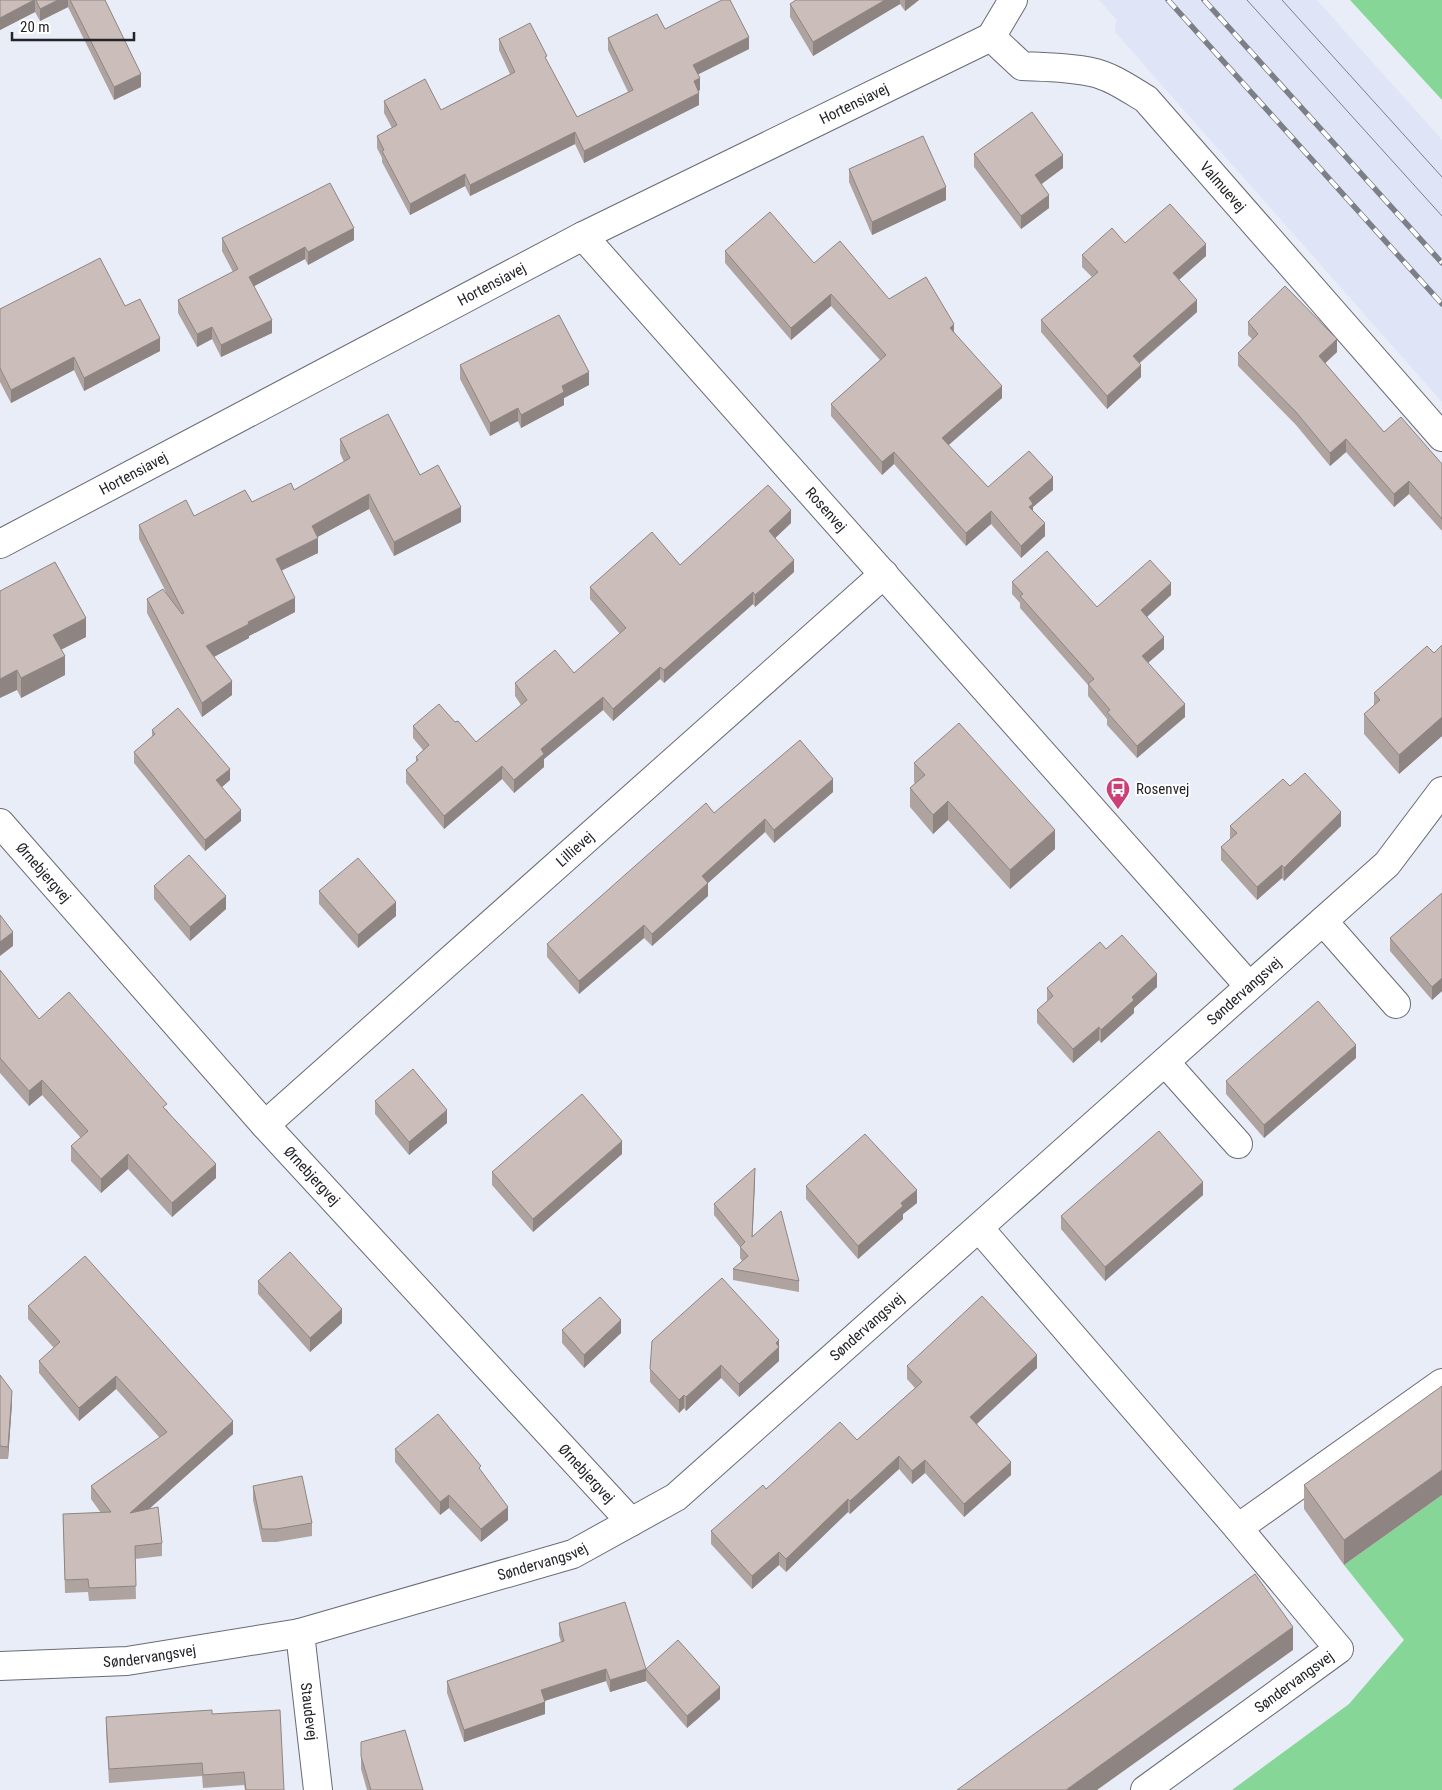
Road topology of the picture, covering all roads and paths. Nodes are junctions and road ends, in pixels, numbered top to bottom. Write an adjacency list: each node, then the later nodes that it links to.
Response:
1 (1012, 0): 2 (street)
2 (991, 37): 3 (street, Hortensiavej); 4 (street, Valmuevej)
3 (583, 236): 5 (street, Hortensiavej); 6 (street, Rosenvej)
4 (1442, 437)
5 (0, 544)
6 (884, 574): 10 (street, Rosenvej); 13 (street, Lillievej)
7 (1442, 791): 9 (street, Søndervangsvej)
8 (0, 823): 13 (street, Ørnebjergvej)
9 (1323, 921): 10 (street, Søndervangsvej); 11 (street)
10 (1249, 986): 12 (street, Søndervangsvej)
11 (1396, 1004)
12 (1165, 1062): 14 (street); 15 (street, Søndervangsvej)
13 (265, 1125): 17 (street, Ørnebjergvej)
14 (1238, 1144)
15 (979, 1228): 17 (street, Søndervangsvej); 18 (street, Søndervangsvej)
16 (1442, 1383): 18 (street)
17 (631, 1522): 19 (street, Søndervangsvej)
18 (1238, 1528): 22 (street, Søndervangsvej)
19 (300, 1633): 20 (street, Søndervangsvej); 21 (street, Staudevej)
20 (0, 1666)
21 (318, 1790)
22 (1145, 1790)

